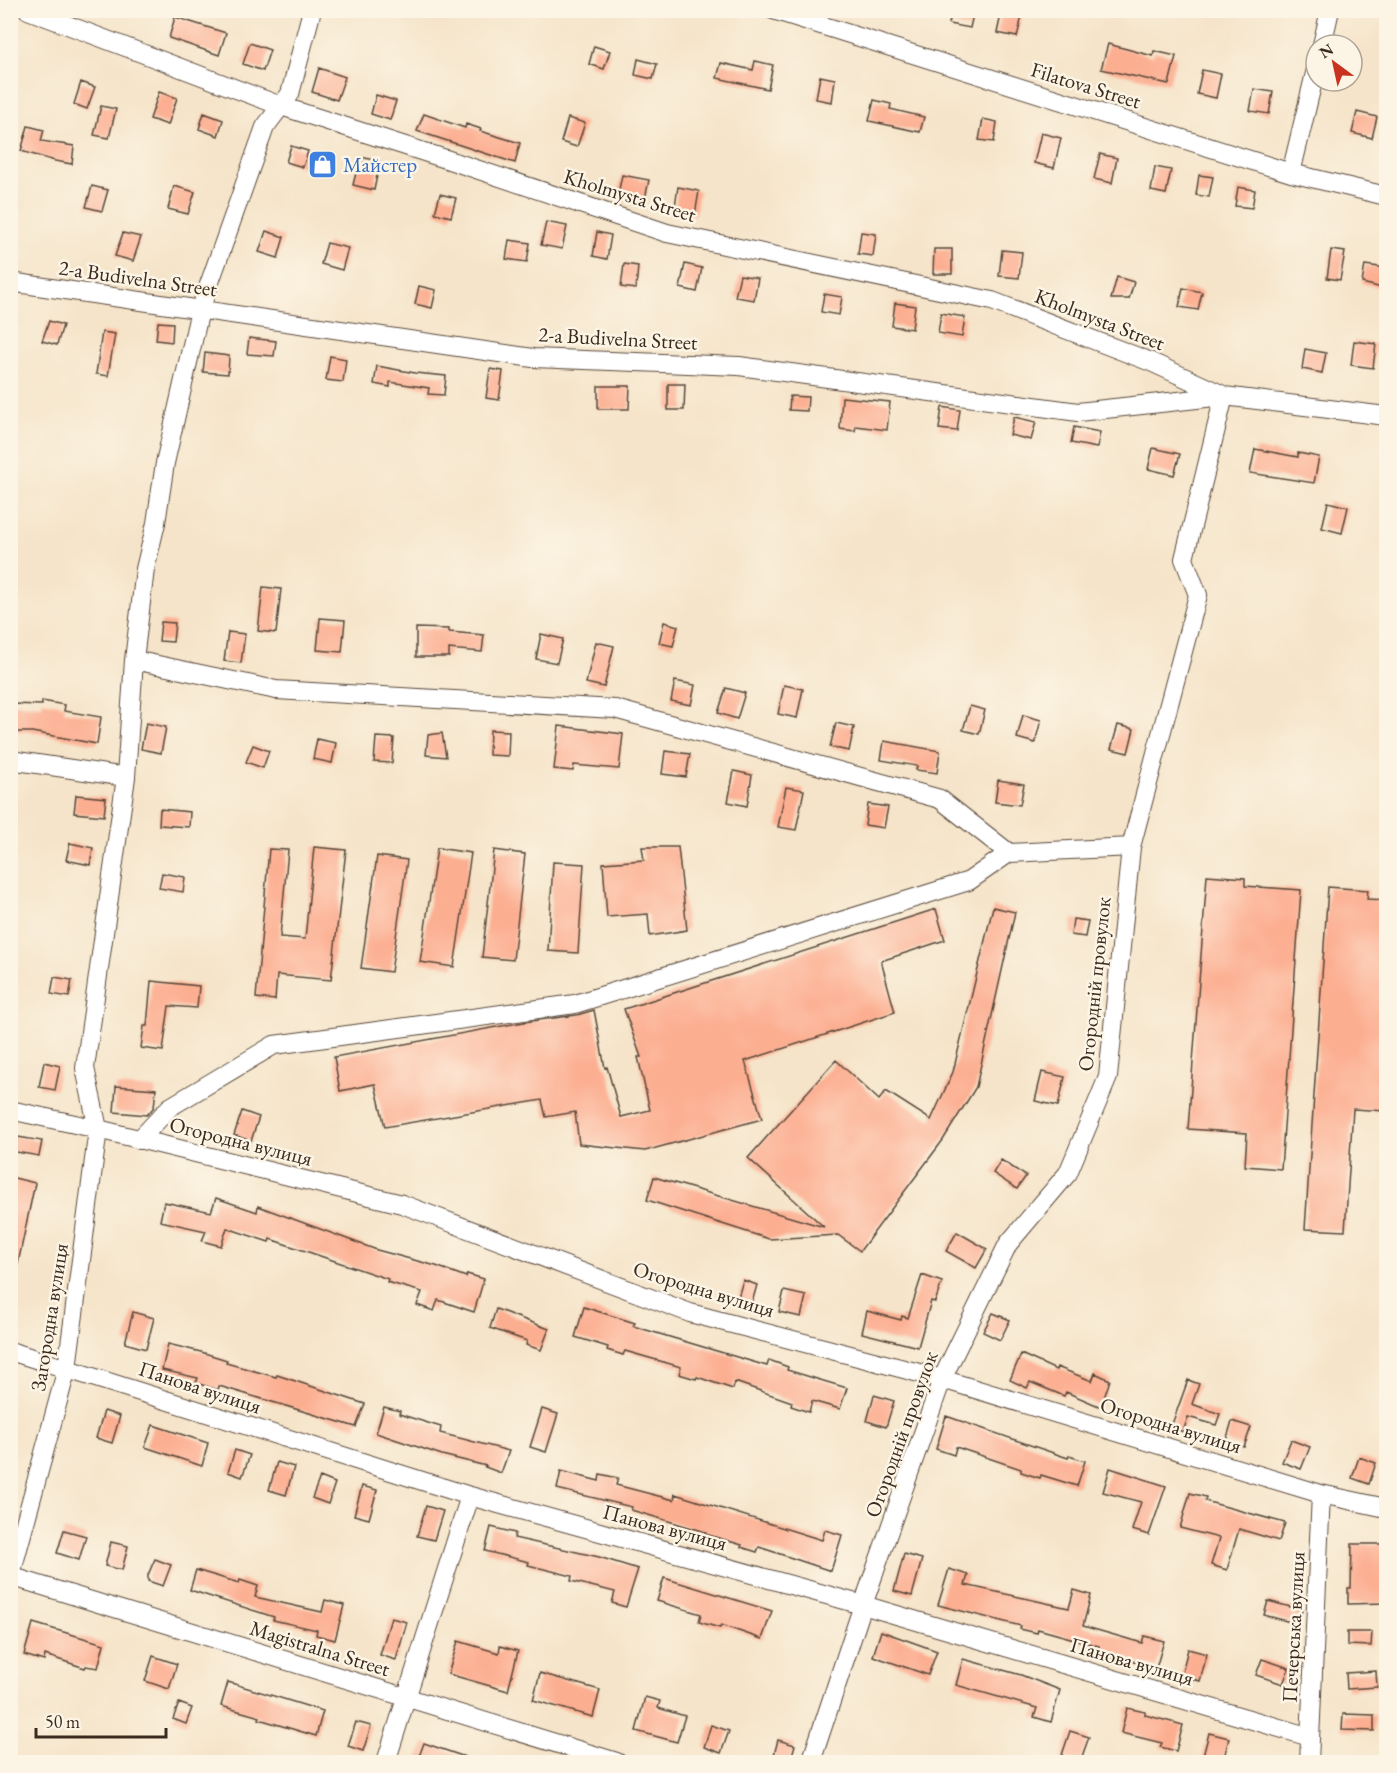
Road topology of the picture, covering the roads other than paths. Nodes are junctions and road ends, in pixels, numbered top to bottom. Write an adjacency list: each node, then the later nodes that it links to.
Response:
1 (28, 10): 7 (street, Kholmysta Street)
2 (312, 10): 7 (street, Загородна вулиця)
3 (773, 10): 8 (street, Filatova Street)
4 (1330, 10): 5 (street)
5 (1325, 33)
6 (1310, 93): 8 (street)
7 (281, 106): 11 (street, Загородна вулиця); 12 (street, Kholmysta Street)
8 (1292, 173): 9 (street, Filatova Street)
9 (1386, 196)
10 (10, 282): 11 (street, 2-a Budivelna Street)
11 (200, 310): 12 (street, 2-a Budivelna Street); 14 (street, Загородна вулиця)
12 (1224, 396): 13 (street); 17 (street, Огородній провулок)
13 (1386, 416)
14 (135, 660): 16 (street, Загородна вулиця); 18 (street)
15 (10, 760): 16 (street)
16 (126, 777): 20 (street, Загородна вулиця)
17 (1131, 847): 18 (street); 24 (street, Огородній провулок)
18 (1009, 853): 21 (street)
19 (10, 1110): 20 (street, Огородна вулиця)
20 (98, 1129): 21 (street, Огородна вулиця); 23 (street, Загородна вулиця)
21 (139, 1140): 24 (street, Огородна вулиця)
22 (10, 1351): 23 (street, Панова вулиця)
23 (67, 1368): 26 (street, Панова вулиця); 28 (street, Загородна вулиця)
24 (942, 1379): 25 (street, Огородна вулиця); 29 (street, Огородній провулок)
25 (1321, 1494): 27 (street, Огородна вулиця); 31 (street, Печерська вулиця)
26 (470, 1496): 29 (street, Панова вулиця); 30 (street)
27 (1386, 1508)
28 (11, 1577): 30 (street, Magistralna Street)
29 (863, 1605): 31 (street, Панова вулиця); 34 (street, Огородній провулок)
30 (407, 1699): 32 (street); 33 (street, Magistralna Street)
31 (1310, 1737): 35 (street, Печерська вулиця)
32 (386, 1762)
33 (617, 1762)
34 (811, 1762)
35 (1309, 1762)

